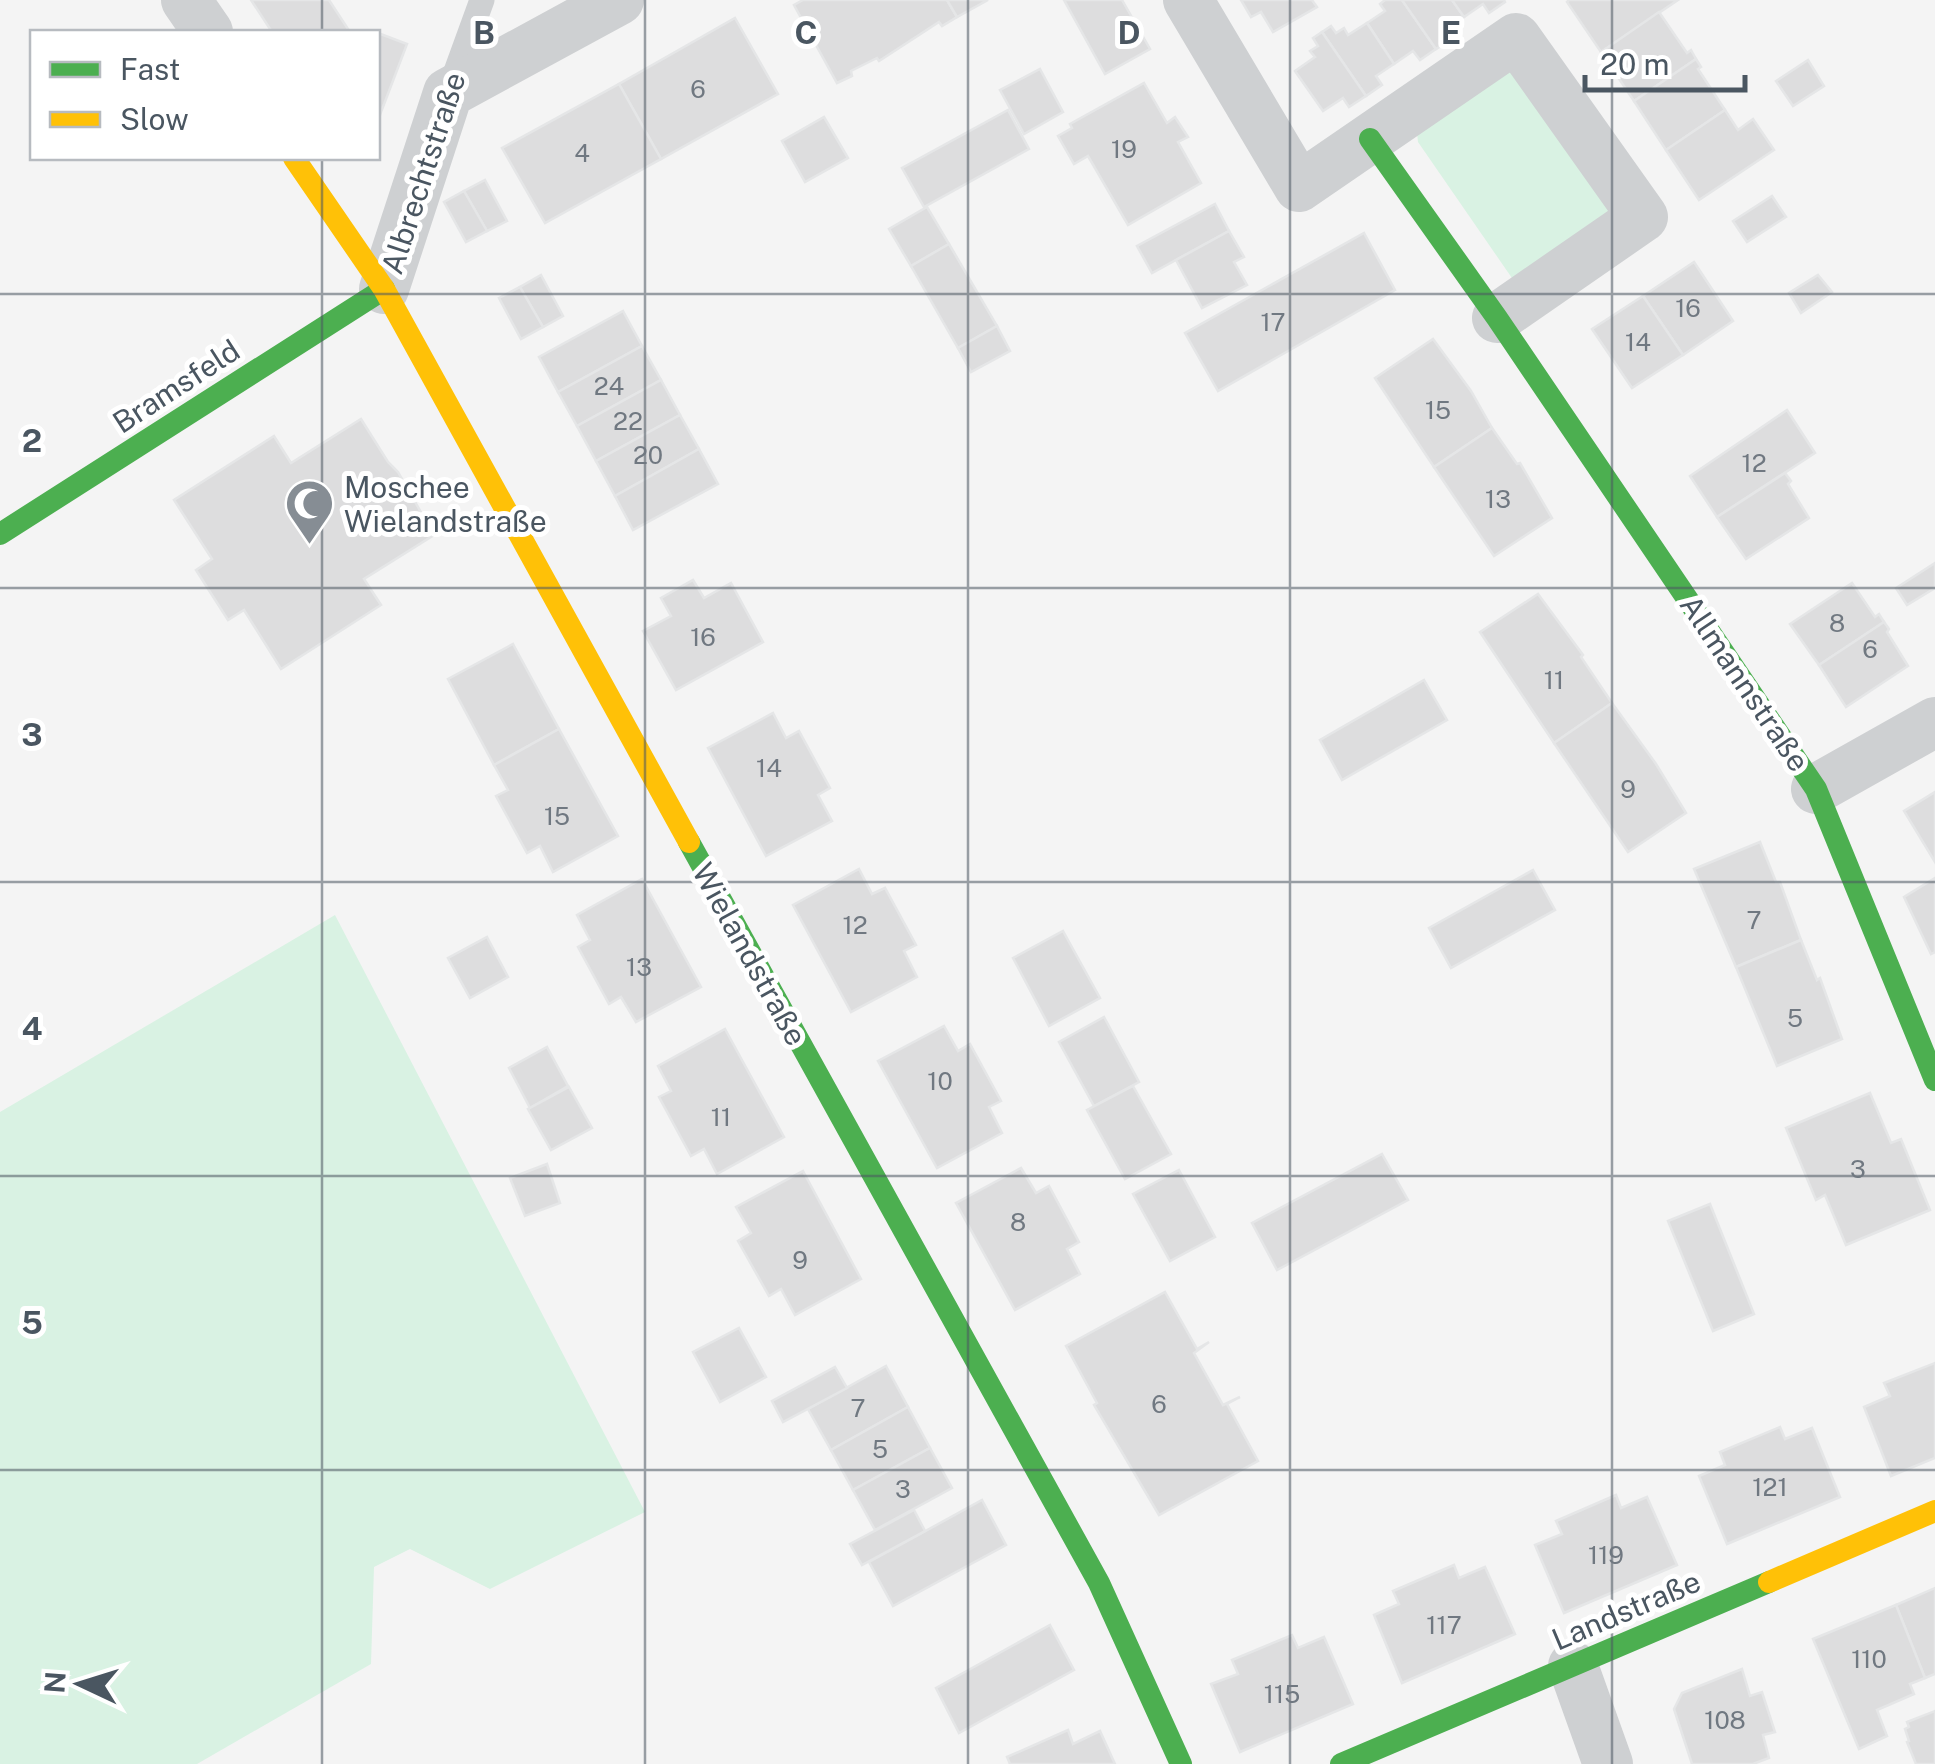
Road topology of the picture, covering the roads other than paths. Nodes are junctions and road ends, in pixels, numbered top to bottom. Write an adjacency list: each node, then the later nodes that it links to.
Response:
1 (186, 0): 5 (street)
2 (482, 0): 6 (lane, Albrechtstraße)
3 (619, 0): 6 (street)
4 (1188, 0): 7 (street)
5 (207, 30)
6 (448, 93): 9 (street, Albrechtstraße)
7 (1370, 139): 10 (street, Allmannstraße); 10 (street)
8 (295, 160): 9 (street, Wielandstraße)
9 (384, 289): 11 (street, Bramsfeld); 17 (street, Wielandstraße)
10 (1497, 318): 13 (street, Allmannstraße)
11 (0, 534)
12 (1935, 722): 13 (street)
13 (1816, 789): 14 (street, Allmannstraße)
14 (1935, 1080)
15 (1935, 1512): 16 (street, Landstraße)
16 (1573, 1666): 18 (street, Landstraße); 19 (street)
17 (1181, 1764)
18 (1342, 1764)
19 (1608, 1764)

